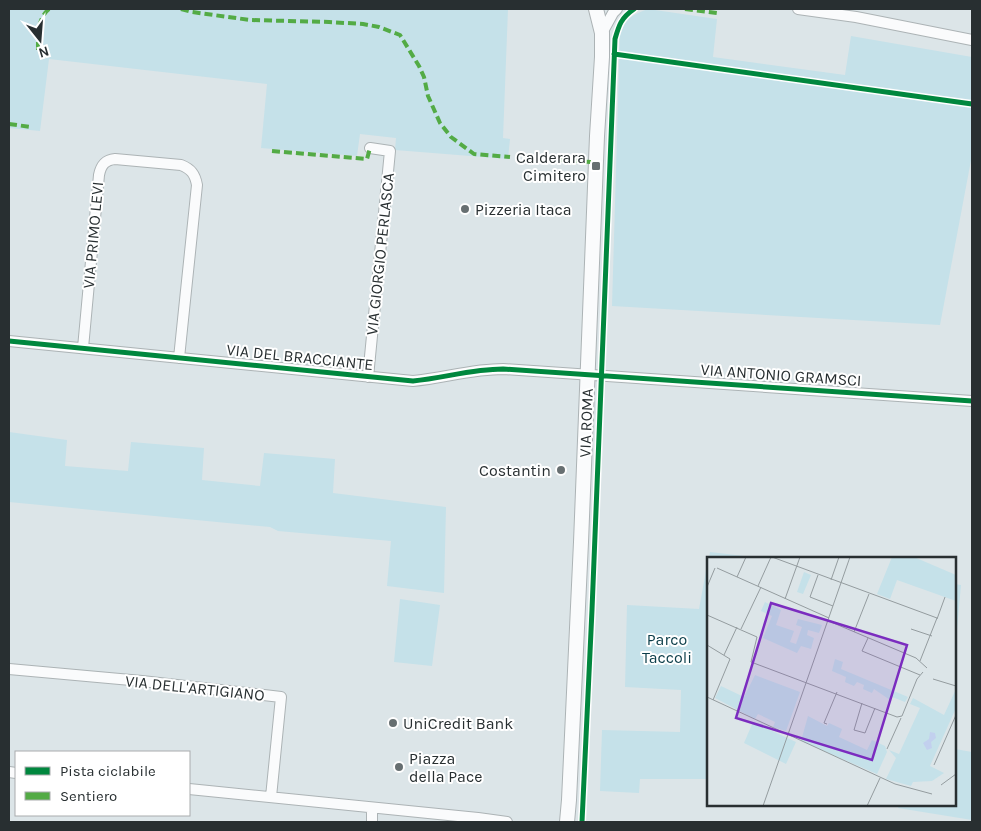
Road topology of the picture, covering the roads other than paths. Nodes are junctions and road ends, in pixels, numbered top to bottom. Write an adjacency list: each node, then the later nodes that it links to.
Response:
1 (596, 9): 5 (street, VIA ROMA)
2 (607, 9): 5 (street, VIA ROMA)
3 (617, 9): 5 (street, VIA ROMA)
4 (798, 9): 6 (street)
5 (602, 33): 11 (street, VIA ROMA)
6 (972, 40)
7 (370, 148): 12 (street, VIA GIORGIO PERLASCA)
8 (9, 341): 9 (street, VIA DEL BRACCIANTE)
9 (83, 348): 10 (street, VIA DEL BRACCIANTE); 10 (street, VIA PRIMO LEVI)
10 (179, 358): 12 (street, VIA DEL BRACCIANTE)
11 (588, 376): 12 (street, VIA DEL BRACCIANTE); 13 (street, VIA ANTONIO GRAMSCI); 18 (street, VIA ROMA)
12 (368, 377)
13 (972, 401)
14 (9, 669): 16 (street, VIA DELL'ARTIGIANO)
15 (190, 789): 16 (street)
16 (271, 797): 17 (street)
17 (372, 808): 19 (street); 20 (street)
18 (568, 817): 21 (street, VIA ROMA)
19 (372, 822)
20 (507, 822)
21 (558, 822)

